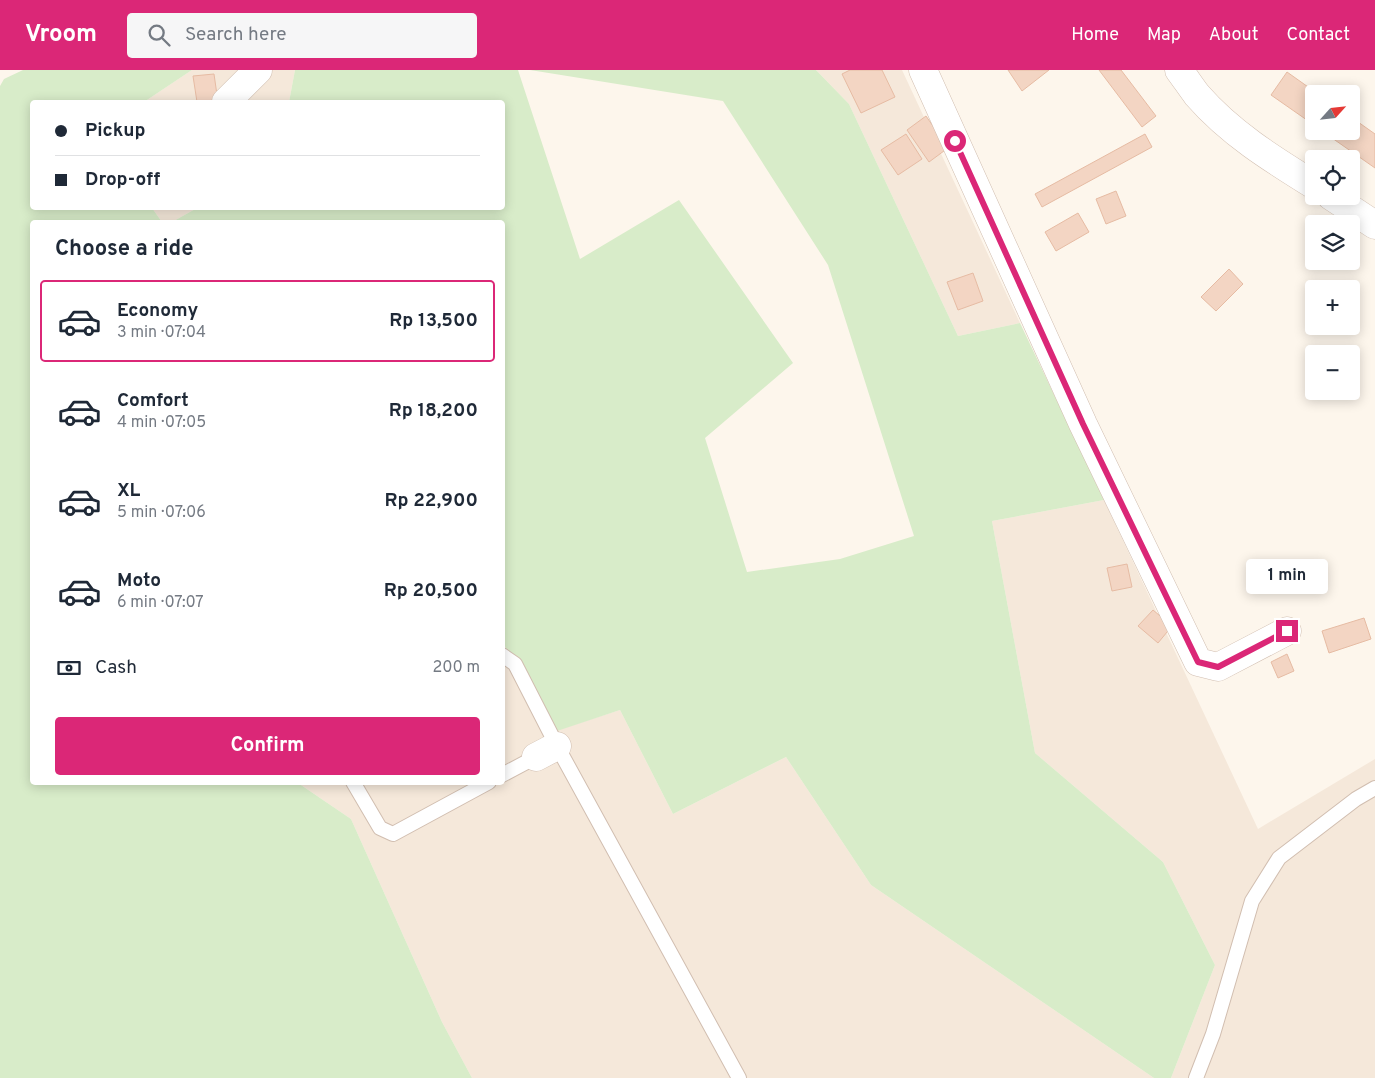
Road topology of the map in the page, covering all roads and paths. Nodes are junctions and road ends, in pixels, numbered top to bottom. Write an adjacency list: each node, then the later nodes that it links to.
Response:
1 (258, 70): 4 (street)
2 (923, 70): 8 (street)
3 (1179, 70): 5 (street)
4 (228, 100)
5 (1305, 179)
6 (1345, 205): 7 (street)
7 (1375, 225)
8 (1287, 631)
9 (505, 657): 10 (lane)
10 (546, 752): 11 (lane); 16 (lane)
11 (505, 773)
12 (355, 785): 13 (lane)
13 (483, 785)
14 (1375, 788): 15 (lane)
15 (1198, 1075)
16 (739, 1078)

